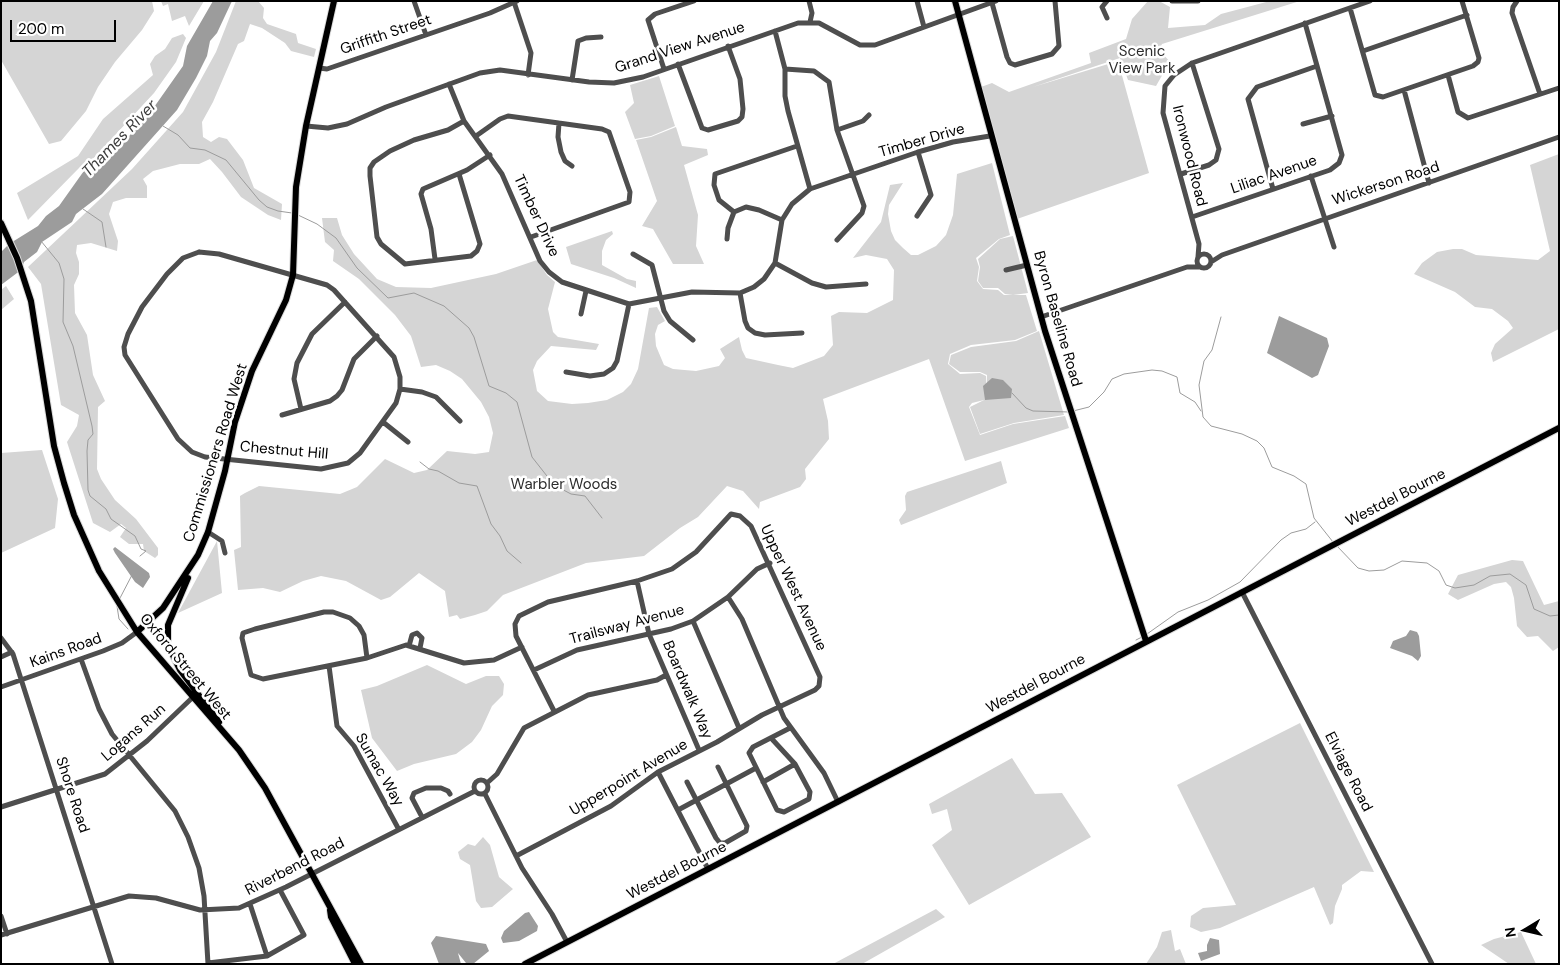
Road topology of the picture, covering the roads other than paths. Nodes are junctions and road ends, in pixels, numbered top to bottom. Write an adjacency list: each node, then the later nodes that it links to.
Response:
1 (334, 1): 31 (main road, Commissioners Road West)
2 (414, 1): 24 (street)
3 (694, 1): 32 (street)
4 (809, 1): 20 (street)
5 (917, 1): 22 (street)
6 (955, 1): 17 (main road, Byron Baseline Road)
7 (1055, 1): 15 (street)
8 (1107, 1): 19 (street)
9 (1172, 1): 10 (street)
10 (1198, 1)
11 (1370, 1): 16 (street, Ironwood Road)
12 (1462, 1): 18 (street)
13 (1517, 1): 40 (street)
14 (515, 2): 24 (street, Griffith Street); 34 (street)
15 (994, 2): 17 (street)
16 (1350, 8): 21 (street, Ironwood Road); 27 (street)
17 (958, 14): 22 (street); 49 (main road, Byron Baseline Road)
18 (1467, 15): 27 (street); 35 (street)
19 (1107, 18)
20 (810, 22): 22 (street); 23 (street, Grand View Avenue)
21 (1305, 23): 28 (street, Ironwood Road); 30 (street, Liliac Avenue)
22 (924, 27)
23 (774, 31): 26 (street, Grand View Avenue); 33 (street)
24 (426, 35): 31 (street, Griffith Street)
25 (601, 37): 36 (street)
26 (728, 46): 29 (street, Grand View Avenue); 29 (street)
27 (1362, 51): 39 (street)
28 (1192, 63): 57 (street, Ironwood Road); 57 (street)
29 (678, 64): 32 (street, Grand View Avenue)
30 (1317, 66): 42 (street, Liliac Avenue); 61 (street)
31 (318, 68): 46 (main road, Commissioners Road West)
32 (664, 69): 36 (street, Grand View Avenue)
33 (785, 69): 47 (street); 51 (street)
34 (528, 75): 36 (street, Grand View Avenue); 37 (street, Grand View Avenue)
35 (1448, 75): 39 (street); 40 (street)
36 (572, 80)
37 (449, 84): 43 (street, Timber Drive); 46 (street, Grand View Avenue)
38 (1559, 88): 40 (street)
39 (1404, 90): 59 (street)
40 (1540, 94)
41 (869, 115): 47 (street)
42 (1332, 116): 45 (street); 58 (street, Liliac Avenue)
43 (464, 121): 48 (street, Timber Drive); 78 (street)
44 (560, 123): 48 (street); 54 (street); 69 (street)
45 (1303, 124)
46 (306, 126): 85 (main road, Commissioners Road West)
47 (837, 130): 56 (street)
48 (476, 136): 53 (street, Timber Drive)
49 (990, 136): 52 (street, Timber Drive); 81 (main road, Byron Baseline Road)
50 (1559, 137): 59 (street, Wickerson Road)
51 (797, 146): 60 (street); 62 (street)
52 (918, 152): 56 (street, Timber Drive); 63 (street)
53 (490, 155): 55 (street); 69 (street, Timber Drive)
54 (572, 166)
55 (459, 174): 78 (street); 78 (street)
56 (852, 174): 60 (street, Timber Drive); 71 (street)
57 (1180, 174): 64 (street, Ironwood Road)
58 (1310, 176): 61 (street, Liliac Avenue); 65 (street)
59 (1429, 183): 65 (street, Wickerson Road)
60 (810, 189): 66 (street, Timber Drive)
61 (1273, 189): 64 (street, Liliac Avenue)
62 (734, 212): 66 (street); 70 (street)
63 (917, 216)
64 (1192, 217): 72 (street, Ironwood Road)
65 (1325, 218): 73 (street); 76 (street, Wickerson Road)
66 (782, 220): 80 (street, Timber Drive)
67 (1, 223): 90 (main road, Oxford Street West)
68 (1, 231): 90 (main road, Oxford Street West)
69 (531, 238): 87 (street, Timber Drive)
70 (727, 239)
71 (837, 240)
72 (1198, 244): 75 (street, Ironwood Road); 77 (street, Ironwood Road)
73 (1334, 247)
74 (633, 254): 89 (street)
75 (1207, 255): 76 (street, Wickerson Road); 77 (street, Wickerson Road); 79 (street, Ironwood Road)
76 (1222, 255): 79 (street, Wickerson Road)
77 (1197, 258): 82 (street, Ironwood Road); 83 (street)
78 (435, 259)
79 (1211, 262): 82 (street, Wickerson Road)
80 (774, 263): 86 (street); 88 (street, Timber Drive)
81 (1027, 265): 84 (street); 94 (main road, Byron Baseline Road)
82 (1199, 267): 83 (street)
83 (1186, 268): 94 (street)
84 (1006, 270)
85 (293, 275): 91 (street); 106 (main road, Commissioners Road West); 106 (street, Chestnut Hill)
86 (866, 284)
87 (586, 291): 92 (street, Timber Drive); 93 (street)
88 (740, 293): 89 (street, Timber Drive); 95 (street)
89 (660, 299): 92 (street, Timber Drive); 97 (street)
90 (29, 301): 115 (main road, Oxford Street West)
91 (345, 302): 96 (street); 100 (street)
92 (628, 304): 98 (street)
93 (581, 314)
94 (1041, 317): 118 (main road, Byron Baseline Road)
95 (802, 333)
96 (377, 336): 99 (street); 100 (street)
97 (693, 340)
98 (566, 372)
99 (400, 389): 102 (street); 103 (street, Chestnut Hill)
100 (301, 409): 101 (street)
101 (282, 415)
102 (460, 421)
103 (383, 422): 105 (street); 106 (street, Chestnut Hill)
104 (1559, 428): 112 (main road, Westdel Bourne)
105 (408, 442)
106 (228, 459): 107 (main road, Commissioners Road West)
107 (208, 532): 108 (street); 109 (main road, Commissioners Road West)
108 (225, 553)
109 (198, 555): 115 (main road, Commissioners Road West); 137 (main road)
110 (770, 563): 111 (street, Upper West Avenue); 113 (street, Trailsway Avenue); 132 (street, Upper West Avenue)
111 (637, 581): 116 (street, Boardwalk Way); 120 (street, Upper West Avenue)
112 (1242, 592): 118 (main road, Westdel Bourne); 175 (street, Elviage Road)
113 (728, 598): 114 (street, Trailsway Avenue); 132 (street)
114 (693, 621): 116 (street, Trailsway Avenue); 134 (street)
115 (137, 632): 125 (street, Kains Road); 131 (main road, Oxford Street West)
116 (649, 634): 127 (street, Trailsway Avenue); 128 (street, Boardwalk Way)
117 (1, 638): 122 (street, Shore Road)
118 (1146, 641): 153 (main road, Westdel Bourne)
119 (408, 646): 121 (street); 121 (street); 124 (street)
120 (522, 647): 121 (street); 127 (street, Upper West Avenue)
121 (420, 648)
122 (12, 652): 123 (street); 129 (street, Shore Road)
123 (1, 657)
124 (367, 658): 126 (street); 126 (street)
125 (82, 659): 129 (street, Kains Road); 139 (street)
126 (329, 666): 157 (street, Sumac Way)
127 (534, 670): 133 (street, Upper West Avenue)
128 (666, 675): 133 (street); 138 (street, Boardwalk Way)
129 (22, 680): 130 (street, Kains Road); 148 (street, Shore Road)
130 (1, 687)
131 (192, 698): 137 (main road, Oxford Street West); 139 (street, Logans Run)
132 (780, 706): 134 (street, Upperpoint Avenue); 135 (street)
133 (554, 712): 146 (street)
134 (740, 728): 138 (street, Upperpoint Avenue)
135 (790, 728): 136 (street); 153 (street)
136 (771, 738): 140 (street); 142 (street)
137 (239, 750): 160 (main road, Oxford Street West)
138 (699, 750): 143 (street, Upperpoint Avenue)
139 (129, 756): 148 (street, Logans Run); 164 (street)
140 (795, 764): 145 (street); 145 (street)
141 (718, 767): 147 (street)
142 (756, 768): 145 (street); 147 (street)
143 (658, 772): 155 (street); 158 (street, Upperpoint Avenue)
144 (688, 782): 152 (street)
145 (763, 782)
146 (487, 783): 149 (street); 151 (street)
147 (727, 784): 152 (street); 152 (street)
148 (56, 788): 154 (street, Logans Run); 163 (street, Shore Road)
149 (475, 791): 151 (street); 156 (street, Riverbend Road)
150 (450, 794): 156 (street)
151 (485, 794): 158 (street)
152 (697, 800): 155 (street)
153 (838, 802): 159 (main road, Westdel Bourne)
154 (1, 807)
155 (678, 810): 159 (street)
156 (422, 817): 157 (street, Riverbend Road)
157 (398, 828): 160 (street, Riverbend Road)
158 (516, 856): 168 (street)
159 (708, 869): 168 (main road, Westdel Bourne)
160 (312, 874): 161 (street, Riverbend Road); 165 (main road, Oxford Street West)
161 (280, 890): 162 (street, Riverbend Road); 169 (street)
162 (250, 904): 164 (street, Riverbend Road); 169 (street)
163 (94, 907): 164 (street, Riverbend Road); 167 (street, Riverbend Road); 171 (street, Shore Road)
164 (203, 910): 170 (street)
165 (330, 910): 172 (main road, Oxford Street West); 173 (main road, Oxford Street West)
166 (1, 916): 167 (street)
167 (4, 934)
168 (567, 942): 174 (main road, Westdel Bourne)
169 (268, 956): 170 (street)
170 (208, 963)
171 (112, 964)
172 (355, 964)
173 (361, 964)
174 (526, 964)
175 (1432, 964)

